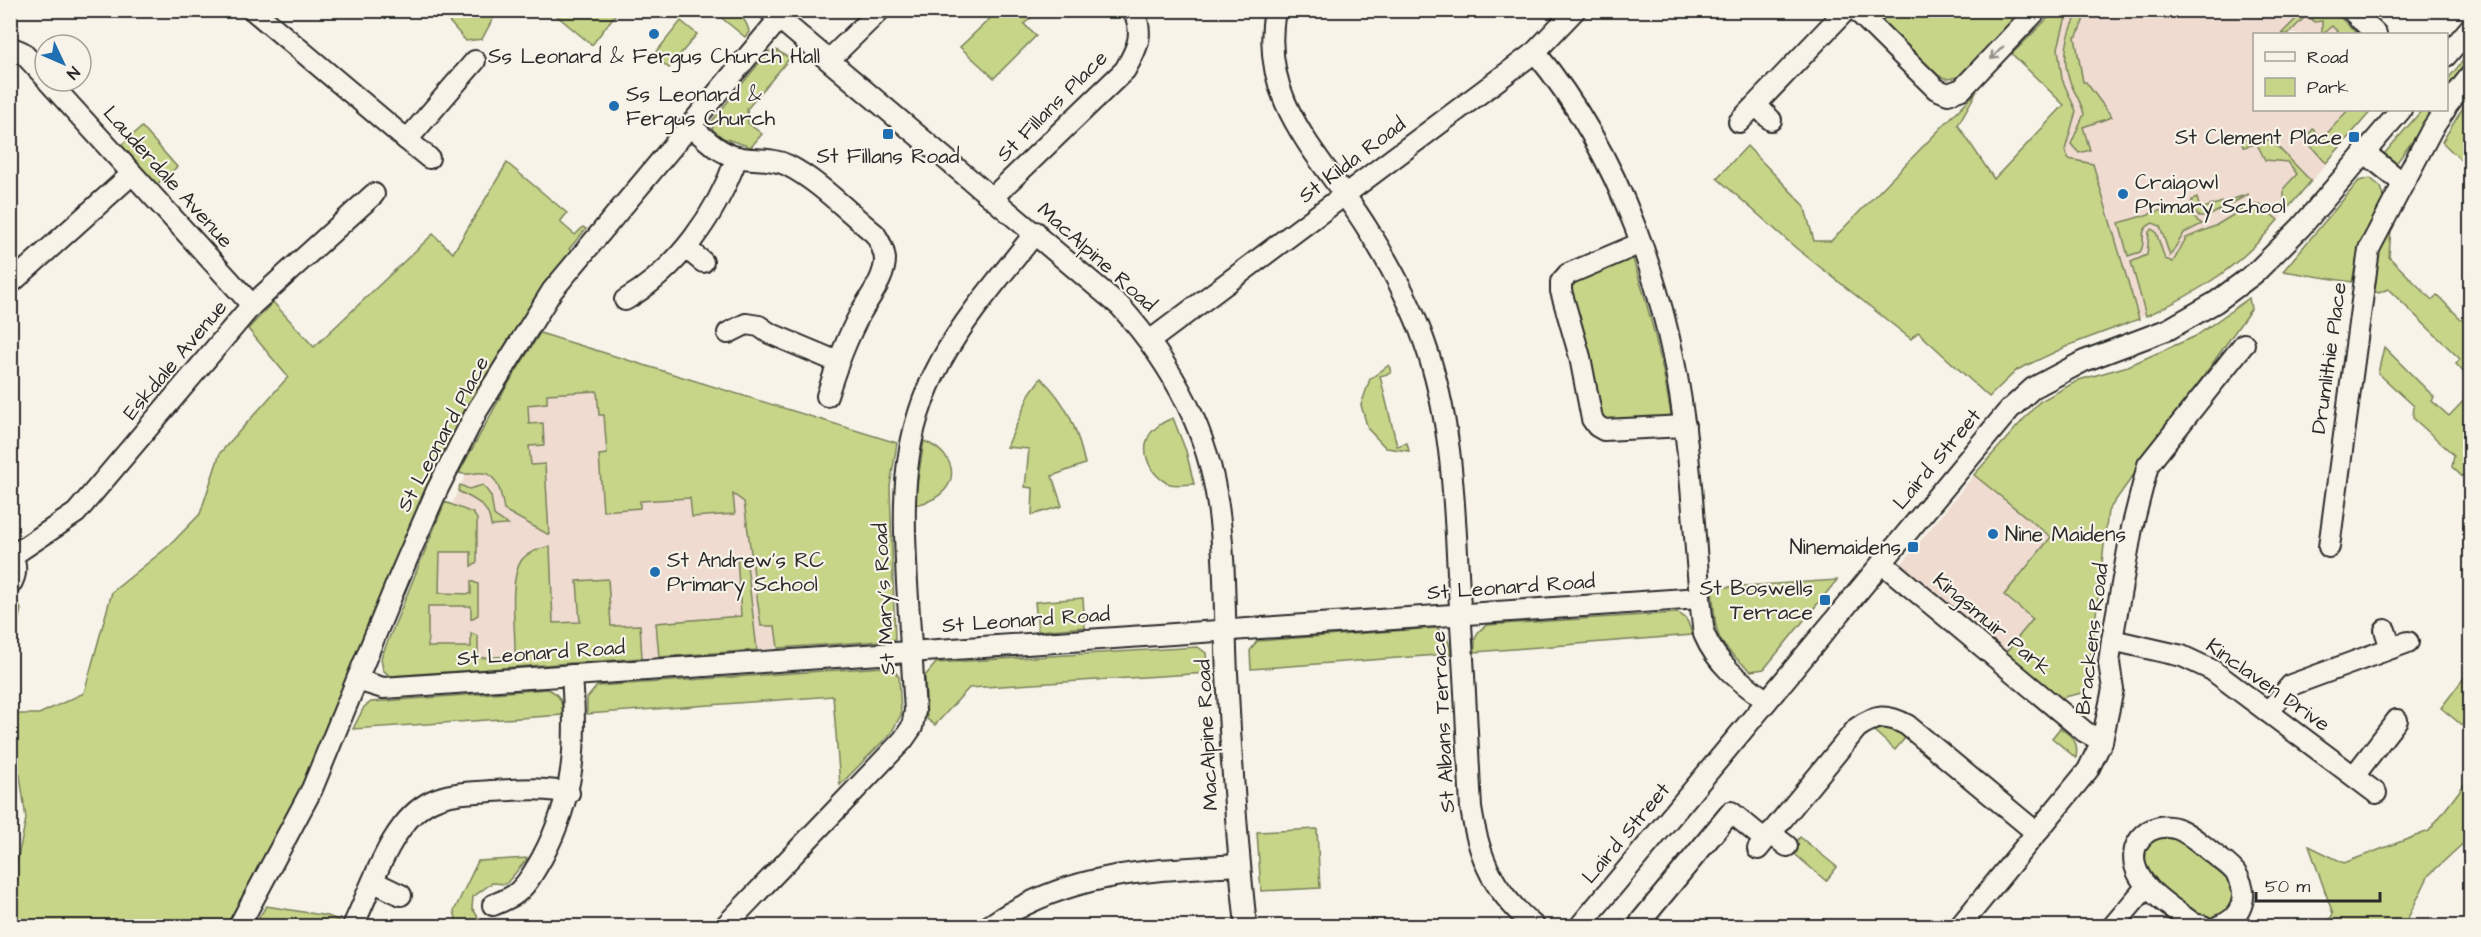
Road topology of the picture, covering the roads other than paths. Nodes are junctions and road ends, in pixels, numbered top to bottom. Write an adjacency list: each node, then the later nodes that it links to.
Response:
1 (253, 10): 28 (street)
2 (880, 10): 16 (street)
3 (1133, 10): 36 (street, St Fillans Place)
4 (1275, 10): 35 (street, St Albans Terrace)
5 (1575, 10): 14 (street, St Kilda Road)
6 (1846, 10): 21 (street)
7 (1856, 10): 8 (street, one-way to 7)
8 (2037, 10)
9 (2350, 10): 12 (street)
10 (774, 15): 16 (street, MacAlpine Road); 27 (street, St Leonard Place)
11 (2470, 28): 15 (street)
12 (2375, 33)
13 (10, 46): 18 (street)
14 (1534, 52): 35 (street, St Kilda Road); 38 (street)
15 (2448, 54)
16 (829, 60): 36 (street, MacAlpine Road)
17 (475, 61): 28 (street)
18 (33, 64)
19 (2470, 76): 22 (street, Drumlithie Place)
20 (59, 93): 32 (street, Lauderdale Avenue)
21 (1756, 105): 25 (street); 26 (street)
22 (2448, 105)
23 (2400, 111): 29 (street, Laird Street)
24 (2444, 111): 33 (street, Drumlithie Place)
25 (1771, 120)
26 (1739, 122)
27 (691, 126): 30 (street); 61 (street, St Leonard Place)
28 (407, 140): 31 (street)
29 (2364, 152): 33 (street); 52 (street, Laird Street)
30 (737, 157): 39 (street); 47 (street)
31 (429, 158)
32 (132, 174): 41 (street); 43 (street, Lauderdale Avenue)
33 (2403, 183): 50 (street, Drumlithie Place)
34 (374, 194): 43 (street, Eskdale Avenue)
35 (1345, 195): 45 (street, St Kilda Road); 55 (street, St Albans Terrace)
36 (993, 197): 37 (street, MacAlpine Road)
37 (1036, 232): 45 (street, MacAlpine Road); 59 (street, St Mary's Road)
38 (1641, 243): 49 (street); 49 (street)
39 (686, 248): 40 (street); 42 (street)
40 (703, 262)
41 (10, 284)
42 (625, 300)
43 (252, 306): 51 (street, Eskdale Avenue)
44 (728, 333): 47 (street)
45 (1151, 340): 56 (street, MacAlpine Road)
46 (2244, 344): 57 (street, Brackens Road)
47 (838, 362): 48 (street)
48 (827, 396)
49 (1685, 426): 54 (street)
50 (2329, 548)
51 (12, 554): 53 (street, Eskdale Avenue)
52 (1882, 563): 62 (street, Laird Street); 65 (street, Kingsmuir Park)
53 (10, 585)
54 (1700, 598): 55 (street, St Leonard Road); 62 (street)
55 (1461, 614): 56 (street, St Leonard Road); 82 (street, St Albans Terrace)
56 (1226, 630): 59 (street, St Leonard Road); 72 (street, MacAlpine Road)
57 (2112, 640): 63 (street, Kinclaven Drive); 65 (street, Brackens Road)
58 (2395, 640): 63 (street)
59 (911, 652): 60 (street, St Leonard Road); 79 (street, St Mary's Road)
60 (572, 675): 61 (street, St Leonard Road); 67 (street)
61 (357, 680): 77 (street, St Leonard Place)
62 (1767, 701): 83 (street, Laird Street)
63 (2268, 712): 66 (street, Kinclaven Drive)
64 (2397, 720): 66 (street)
65 (2102, 741): 69 (street, Brackens Road)
66 (2354, 776): 68 (street, Kinclaven Drive)
67 (569, 793): 73 (street); 76 (street)
68 (2376, 793)
69 (2037, 833): 70 (street); 85 (street, Brackens Road)
70 (1764, 841): 71 (street); 84 (street)
71 (1787, 846)
72 (1239, 865): 80 (street); 81 (street, MacAlpine Road)
73 (374, 882): 75 (street); 78 (street)
74 (2147, 886): 86 (street); 87 (street); 88 (street)
75 (401, 895)
76 (493, 905)
77 (239, 927)
78 (353, 927)
79 (725, 927)
80 (989, 927)
81 (1245, 927)
82 (1534, 927)
83 (1580, 927)
84 (1647, 927)
85 (1960, 927)
86 (2113, 927)
87 (2203, 927)
88 (2218, 927)

